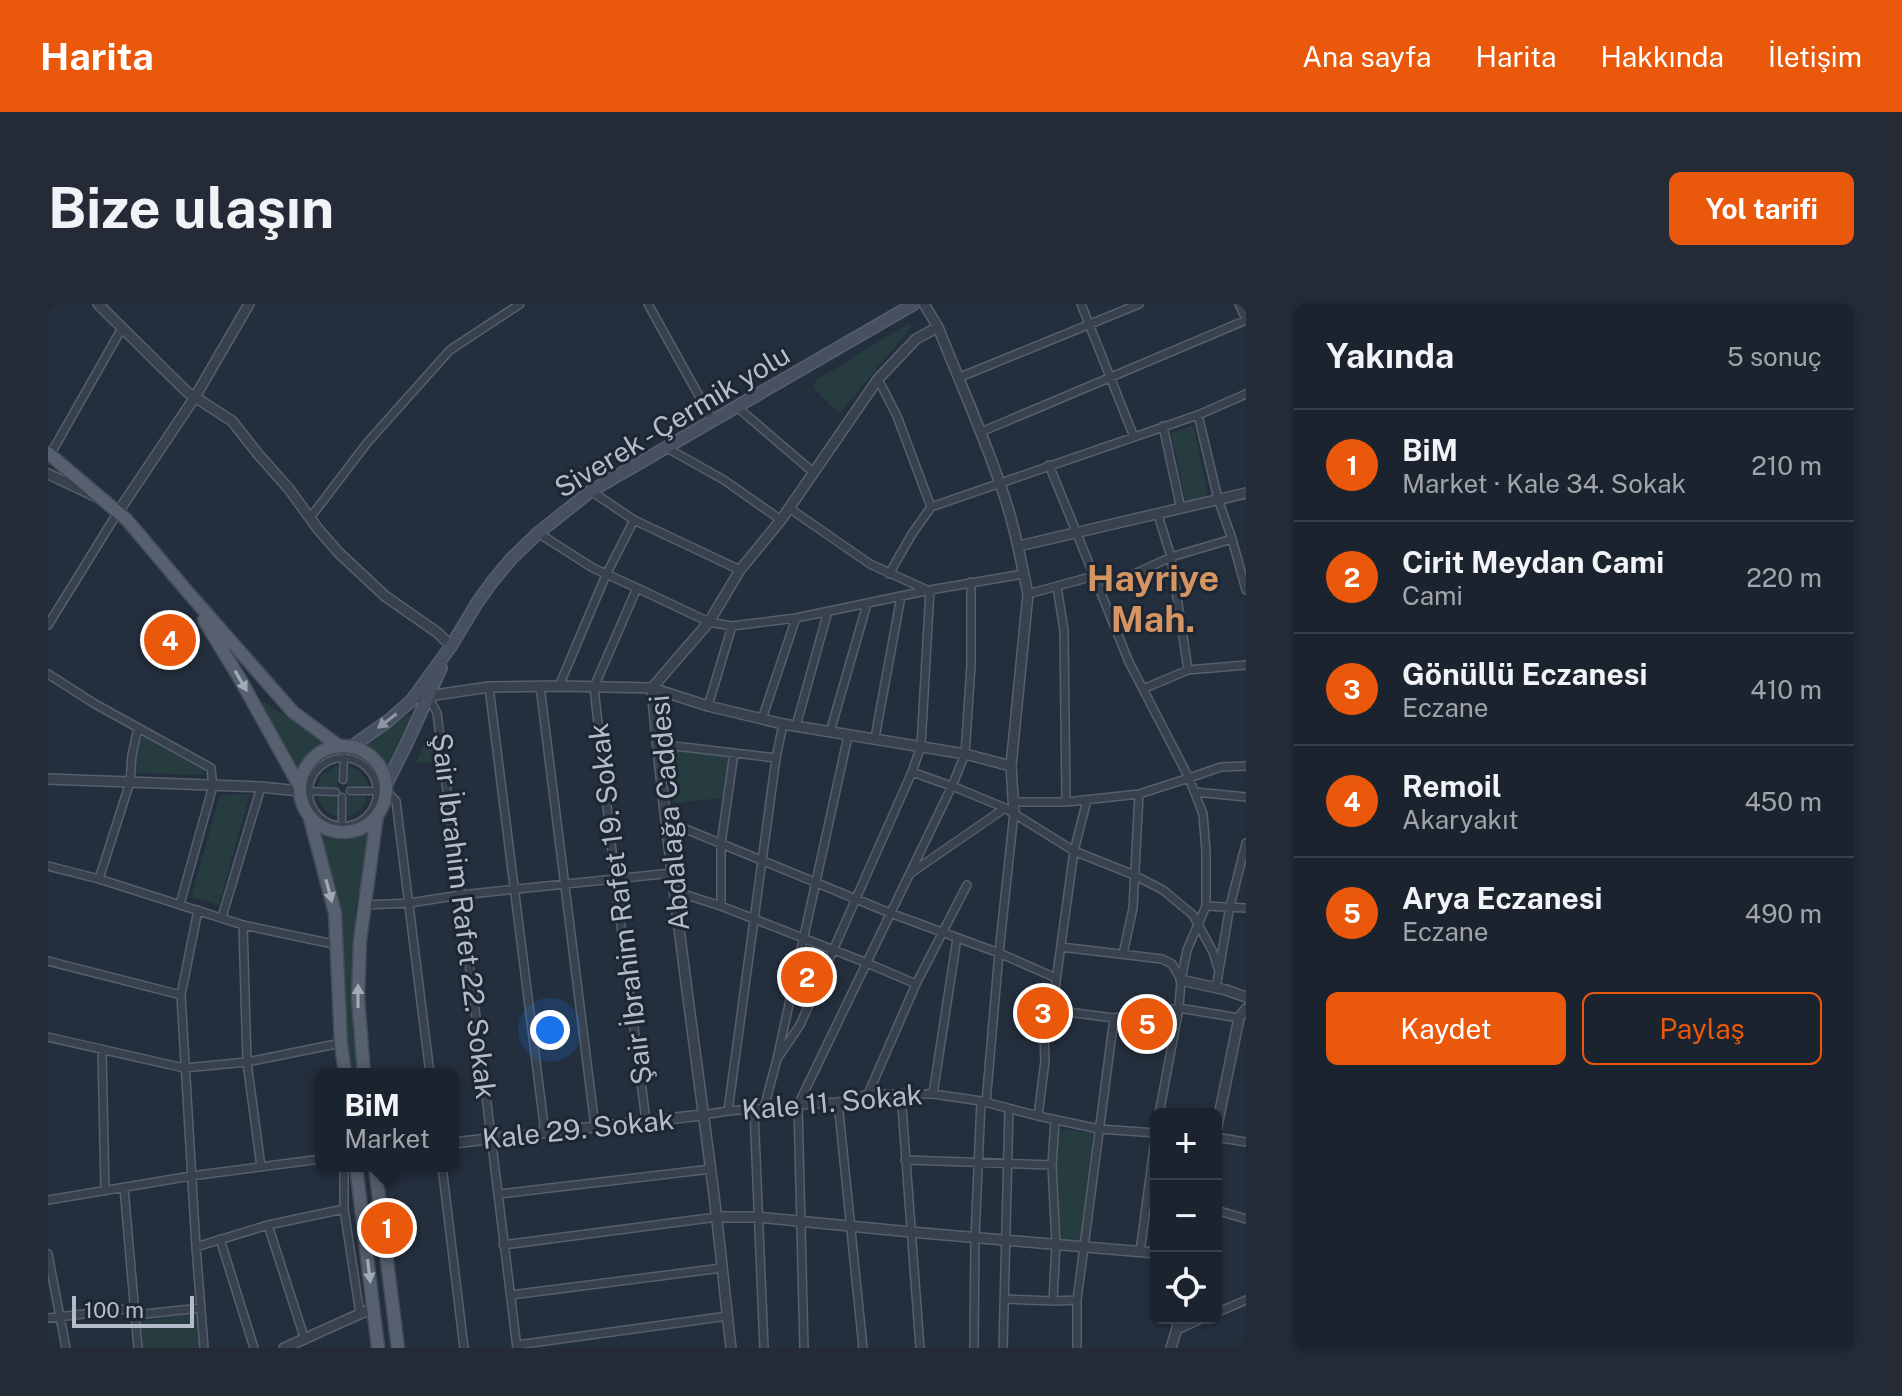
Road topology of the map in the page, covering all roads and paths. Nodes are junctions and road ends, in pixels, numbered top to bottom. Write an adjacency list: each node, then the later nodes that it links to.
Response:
1 (98, 304): 13 (street)
2 (249, 304): 18 (street)
3 (520, 304): 40 (street)
4 (648, 304): 21 (street)
5 (914, 304): 19 (main road, Siverek - Çermik yolu)
6 (924, 304): 12 (street)
7 (1081, 304): 11 (street)
8 (1139, 304): 11 (street)
9 (1239, 304): 10 (street)
10 (1246, 320): 15 (street)
11 (1089, 325): 14 (street); 15 (street)
12 (938, 327): 14 (street); 16 (street, Abdalağa Caddesi)
13 (122, 328): 18 (street); 26 (street)
14 (958, 378): 23 (street)
15 (1109, 378): 23 (street); 24 (street)
16 (878, 379): 28 (street, Abdalağa Caddesi); 35 (street)
17 (1246, 394): 20 (street)
18 (195, 397): 38 (street); 40 (street)
19 (737, 407): 21 (main road, Siverek - Çermik yolu); 28 (street)
20 (1198, 415): 22 (street); 33 (street)
21 (713, 421): 25 (main road, Siverek - Çermik yolu)
22 (1163, 426): 24 (street); 37 (street)
23 (981, 432): 30 (street)
24 (1134, 437): 27 (street)
25 (667, 448): 31 (main road, Siverek - Çermik yolu); 42 (street)
26 (49, 454): 34 (main road)
27 (1049, 465): 30 (street); 44 (street)
28 (814, 473): 36 (street, Abdalağa Caddesi)
29 (48, 474): 34 (street)
30 (1000, 482): 35 (street); 46 (street)
31 (591, 491): 41 (street); 43 (main road, Siverek - Çermik yolu)
32 (1246, 493): 33 (street)
33 (1218, 499): 37 (street); 45 (street)
34 (103, 500): 38 (main road)
35 (931, 507): 51 (street)
36 (789, 508): 42 (street, Abdalağa Caddesi); 51 (street)
37 (1181, 509): 39 (street)
38 (118, 512): 58 (main road); 68 (street)
39 (1158, 515): 44 (street); 49 (street)
40 (310, 518): 70 (street)
41 (634, 520): 50 (street); 53 (street)
42 (781, 520): 50 (street, Abdalağa Caddesi)
43 (538, 533): 53 (street); 70 (main road, Siverek - Çermik yolu)
44 (1077, 533): 46 (street); 54 (street)
45 (1232, 539): 47 (street); 49 (street)
46 (1019, 546): 52 (street)
47 (1236, 554): 48 (street); 61 (street)
48 (1246, 555)
49 (1171, 557): 60 (street); 72 (street)
50 (740, 570): 67 (street, Abdalağa Caddesi)
51 (889, 574): 59 (street)
52 (1023, 574): 55 (street); 62 (street)
53 (606, 575): 57 (street); 75 (street)
54 (1094, 576): 56 (street); 60 (street)
55 (971, 582): 59 (street); 94 (street)
56 (1057, 587): 62 (street); 114 (street)
57 (637, 588): 67 (street); 77 (street)
58 (186, 590): 92 (main road); 107 (main road, one-way to 107)
59 (928, 590): 63 (street); 91 (street)
60 (1100, 590): 79 (street)
61 (1246, 590)
62 (1028, 594): 96 (street)
63 (901, 596): 64 (street); 89 (street)
64 (867, 604): 65 (street); 87 (street)
65 (828, 611): 66 (street); 85 (street)
66 (796, 618): 69 (street); 83 (street)
67 (709, 622): 69 (street); 78 (street, Abdalağa Caddesi)
68 (48, 625)
69 (732, 626): 82 (street)
70 (451, 646): 80 (main road, Siverek - Çermik yolu); 81 (main road, Siverek - Çermik yolu)
71 (1246, 665): 72 (street)
72 (1188, 670): 79 (street)
73 (48, 674): 86 (street)
74 (540, 686): 75 (street); 76 (street); 131 (street)
75 (559, 686): 77 (street)
76 (489, 687): 80 (street); 133 (street)
77 (594, 687): 78 (street); 129 (street, Şair İbrahim Rafet 19. Sokak)
78 (652, 688): 82 (street); 90 (street, Abdalağa Caddesi)
79 (1143, 689): 99 (street)
80 (428, 696): 81 (street); 106 (main road, Siverek - Çermik yolu); 135 (street, Şair İbrahim Rafet 22. Sokak)
81 (411, 701): 92 (main road, Siverek - Çermik yolu, one-way to 92)
82 (708, 706): 83 (street)
83 (762, 719): 84 (street)
84 (783, 724): 85 (street); 95 (street)
85 (796, 726): 87 (street)
86 (138, 728): 102 (street); 103 (street)
87 (830, 732): 88 (street)
88 (848, 736): 89 (street); 130 (street)
89 (875, 738): 91 (street)
90 (657, 744): 93 (street); 118 (street, Abdalağa Caddesi)
91 (921, 746): 94 (street); 98 (street)
92 (345, 750): 101 (street); 106 (main road); 107 (main road)
93 (734, 753): 95 (street); 121 (street)
94 (965, 754): 96 (street); 104 (street)
95 (776, 758): 123 (street)
96 (1011, 766): 113 (street)
97 (1246, 766): 99 (street)
98 (912, 772): 104 (street); 136 (street)
99 (1189, 778): 109 (street); 110 (street)
100 (48, 779): 102 (street)
101 (343, 780)
102 (130, 782): 103 (street); 128 (street)
103 (213, 786): 105 (street); 138 (street)
104 (952, 786): 115 (street); 126 (street)
105 (261, 787): 107 (street); 146 (street)
106 (383, 789): 108 (street); 116 (main road); 119 (street); 137 (street)
107 (303, 790): 117 (main road); 119 (street); 119 (street)
108 (350, 791)
109 (1195, 792): 111 (street); 141 (street)
110 (1139, 794): 112 (street); 127 (street)
111 (1246, 797)
112 (1087, 800): 114 (street); 122 (street)
113 (1015, 802): 114 (street); 115 (street)
114 (1066, 802)
115 (1009, 811): 122 (street); 126 (street); 156 (street)
116 (377, 814): 117 (main road); 139 (main road)
117 (309, 815): 153 (main road, one-way to 153)
118 (666, 821): 121 (street); 125 (street, Abdalağa Caddesi)
119 (342, 826)
120 (1246, 843): 142 (street)
121 (721, 844): 123 (street); 140 (street)
122 (1074, 851): 127 (street); 154 (street)
123 (762, 860): 130 (street); 147 (street)
124 (48, 866): 128 (street)
125 (672, 873): 129 (street); 134 (street, Abdalağa Caddesi)
126 (909, 874): 145 (street)
127 (1134, 875): 149 (street); 157 (street)
128 (99, 879): 138 (street)
129 (615, 879): 131 (street); 196 (street, Şair İbrahim Rafet 19. Sokak)
130 (816, 882): 136 (street); 152 (street)
131 (566, 885): 133 (street); 197 (street)
132 (967, 885): 150 (street)
133 (514, 889): 135 (street); 199 (street)
134 (674, 891): 140 (street); 193 (street, Abdalağa Caddesi)
135 (460, 895): 137 (street); 201 (street, Şair İbrahim Rafet 22. Sokak)
136 (856, 899): 145 (street); 155 (street)
137 (410, 903): 139 (street); 180 (street)
138 (180, 904): 144 (street)
139 (365, 905): 179 (main road, one-way to 139)
140 (721, 906): 147 (street)
141 (1206, 906): 142 (street); 149 (street)
142 (1230, 906): 143 (street); 160 (street)
143 (1246, 908)
144 (198, 910): 146 (street); 165 (street)
145 (890, 913): 150 (street); 159 (street)
146 (222, 917): 148 (street)
147 (755, 919): 152 (street); 192 (street)
148 (243, 925): 153 (street); 176 (street)
149 (1199, 926): 160 (street); 162 (street)
150 (943, 933): 151 (street); 163 (street)
151 (957, 938): 156 (street); 183 (street)
152 (803, 939): 155 (street); 175 (street)
153 (338, 945): 173 (main road)
154 (1061, 947): 157 (street); 161 (street)
155 (833, 949): 159 (street); 175 (street)
156 (999, 953): 161 (street); 185 (street)
157 (1123, 954): 162 (street)
158 (48, 961): 165 (street)
159 (867, 963): 163 (street); 186 (street)
160 (1218, 968): 164 (street)
161 (1056, 978): 169 (street)
162 (1181, 980): 164 (street); 167 (street)
163 (916, 984): 182 (street)
164 (1216, 988): 166 (street)
165 (181, 995): 177 (street)
166 (1246, 997)
167 (1179, 1008): 170 (street); 171 (street); 188 (street)
168 (1246, 1009): 171 (street)
169 (1052, 1010): 170 (street); 194 (street)
170 (1114, 1018): 198 (street)
171 (1239, 1018): 189 (street)
172 (48, 1037): 174 (street)
173 (341, 1043): 176 (street); 178 (main road)
174 (102, 1049): 177 (street); 219 (street)
175 (777, 1059): 187 (street)
176 (247, 1062): 177 (street); 210 (street)
177 (184, 1068): 216 (street)
178 (344, 1068)
179 (364, 1068)
180 (429, 1068)
181 (901, 1093): 182 (street, Kale 11. Sokak); 183 (street, Kale 11. Sokak); 206 (street)
182 (868, 1094): 184 (street, Kale 11. Sokak)
183 (933, 1094): 185 (street, Kale 11. Sokak)
184 (838, 1102): 186 (street, Kale 11. Sokak); 229 (street)
185 (984, 1102): 190 (street, Kale 11. Sokak); 207 (street)
186 (798, 1105): 187 (street, Kale 11. Sokak); 227 (street)
187 (764, 1108): 191 (street, Kale 11. Sokak)
188 (1160, 1108)
189 (1221, 1108)
190 (1009, 1109): 194 (street, Kale 11. Sokak); 208 (street)
191 (754, 1110): 192 (street, Kale 11. Sokak); 225 (street)
192 (728, 1111): 193 (street, Kale 11. Sokak)
193 (702, 1115): 196 (street, Kale 29. Sokak); 211 (street, Abdalağa Caddesi)
194 (1038, 1116): 195 (street, Kale 11. Sokak)
195 (1055, 1120): 198 (street, Kale 11. Sokak); 209 (street)
196 (646, 1121): 197 (street, Kale 29. Sokak)
197 (595, 1127): 199 (street, Kale 29. Sokak)
198 (1099, 1129): 200 (street, Kale 11. Sokak); 237 (street)
199 (545, 1133): 201 (street, Kale 29. Sokak)
200 (1150, 1133)
201 (493, 1138): 203 (street, Kale 29. Sokak); 220 (street, Şair İbrahim Rafet 22. Sokak)
202 (1222, 1138): 204 (street)
203 (459, 1142)
204 (1246, 1142)
205 (315, 1160): 210 (street)
206 (905, 1160): 207 (street); 230 (street)
207 (979, 1162): 208 (street); 231 (street)
208 (1007, 1164): 209 (street); 233 (street)
209 (1052, 1165): 234 (street)
210 (261, 1167): 216 (street)
211 (711, 1169): 220 (street); 224 (street, Abdalağa Caddesi)
212 (344, 1172): 222 (street)
213 (357, 1172): 248 (main road, one-way to 248)
214 (376, 1172): 266 (main road)
215 (443, 1172): 267 (street)
216 (191, 1176): 218 (street); 236 (street)
217 (1150, 1178): 238 (street)
218 (124, 1188): 219 (street); 250 (street)
219 (105, 1191): 221 (street)
220 (499, 1194): 235 (street, Şair İbrahim Rafet 22. Sokak)
221 (48, 1200)
222 (344, 1209): 228 (street); 251 (street)
223 (1222, 1212): 226 (street)
224 (717, 1217): 225 (street); 235 (street); 241 (street, Abdalağa Caddesi)
225 (757, 1217): 227 (street); 269 (street)
226 (1246, 1219)
227 (800, 1221): 229 (street); 270 (street)
228 (268, 1225): 232 (street); 258 (street)
229 (851, 1227): 230 (street); 271 (street)
230 (911, 1232): 231 (street); 272 (street)
231 (975, 1238): 233 (street); 273 (street)
232 (220, 1239): 236 (street); 263 (street)
233 (1005, 1239): 234 (street); 243 (street)
234 (1056, 1244): 237 (street); 246 (street)
235 (503, 1245): 242 (street, Şair İbrahim Rafet 22. Sokak)
236 (196, 1247): 247 (street)
237 (1084, 1247): 238 (street); 244 (street)
238 (1140, 1252): 239 (street)
239 (1150, 1253)
240 (48, 1254): 253 (street)
241 (722, 1268): 242 (street); 252 (street, Abdalağa Caddesi)
242 (511, 1295): 259 (street, Şair İbrahim Rafet 22. Sokak)
243 (1004, 1299): 246 (street); 274 (street)
244 (1077, 1300): 246 (street); 275 (street)
245 (1246, 1300): 249 (street)
246 (1053, 1301)
247 (200, 1308): 250 (street); 262 (street)
248 (373, 1308): 251 (street); 265 (main road)
249 (1222, 1310)
250 (136, 1312): 253 (street); 261 (street)
251 (360, 1314): 258 (street)
252 (728, 1316): 259 (street); 268 (street, Abdalağa Caddesi)
253 (60, 1317): 254 (street); 260 (street)
254 (48, 1318)
255 (1178, 1324): 257 (street)
256 (1190, 1324): 257 (street)
257 (1177, 1330): 276 (street)
258 (305, 1340): 264 (street)
259 (517, 1346)
260 (66, 1348)
261 (138, 1348)
262 (204, 1348)
263 (254, 1348)
264 (284, 1348)
265 (378, 1348)
266 (398, 1348)
267 (464, 1348)
268 (731, 1348)
269 (764, 1348)
270 (804, 1348)
271 (863, 1348)
272 (920, 1348)
273 (974, 1348)
274 (1003, 1348)
275 (1077, 1348)
276 (1171, 1348)

